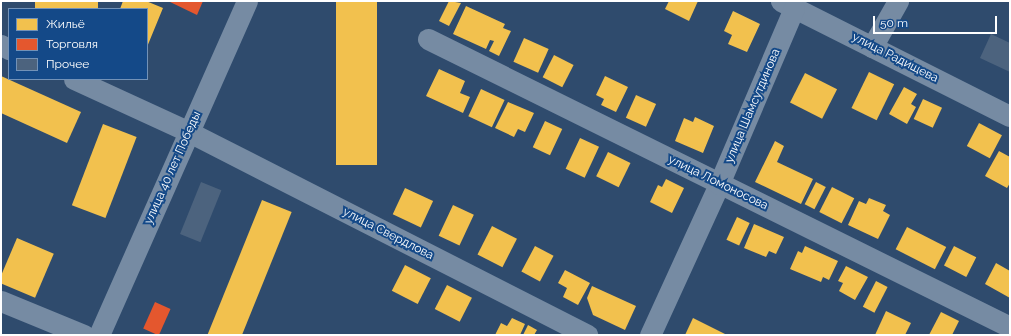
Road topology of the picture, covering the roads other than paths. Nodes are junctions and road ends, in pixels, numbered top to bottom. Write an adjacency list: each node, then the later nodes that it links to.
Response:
1 (247, 1): 8 (street, улица 40 лет Победы)
2 (898, 1): 5 (street)
3 (788, 4): 5 (street, улица Радищева); 9 (street, улица Шамсутдинова)
4 (428, 39): 9 (street, улица Ломоносова)
5 (872, 47): 7 (street, улица Радищева)
6 (76, 80): 8 (street, улица Свердлова)
7 (1010, 116)
8 (189, 132): 12 (street, улица 40 лет Победы); 13 (street, улица Свердлова)
9 (719, 184): 11 (street, улица Ломоносова); 14 (street, улица Шамсутдинова)
10 (1, 301): 12 (street)
11 (1010, 327)
12 (99, 334)
13 (587, 335)
14 (650, 335)

